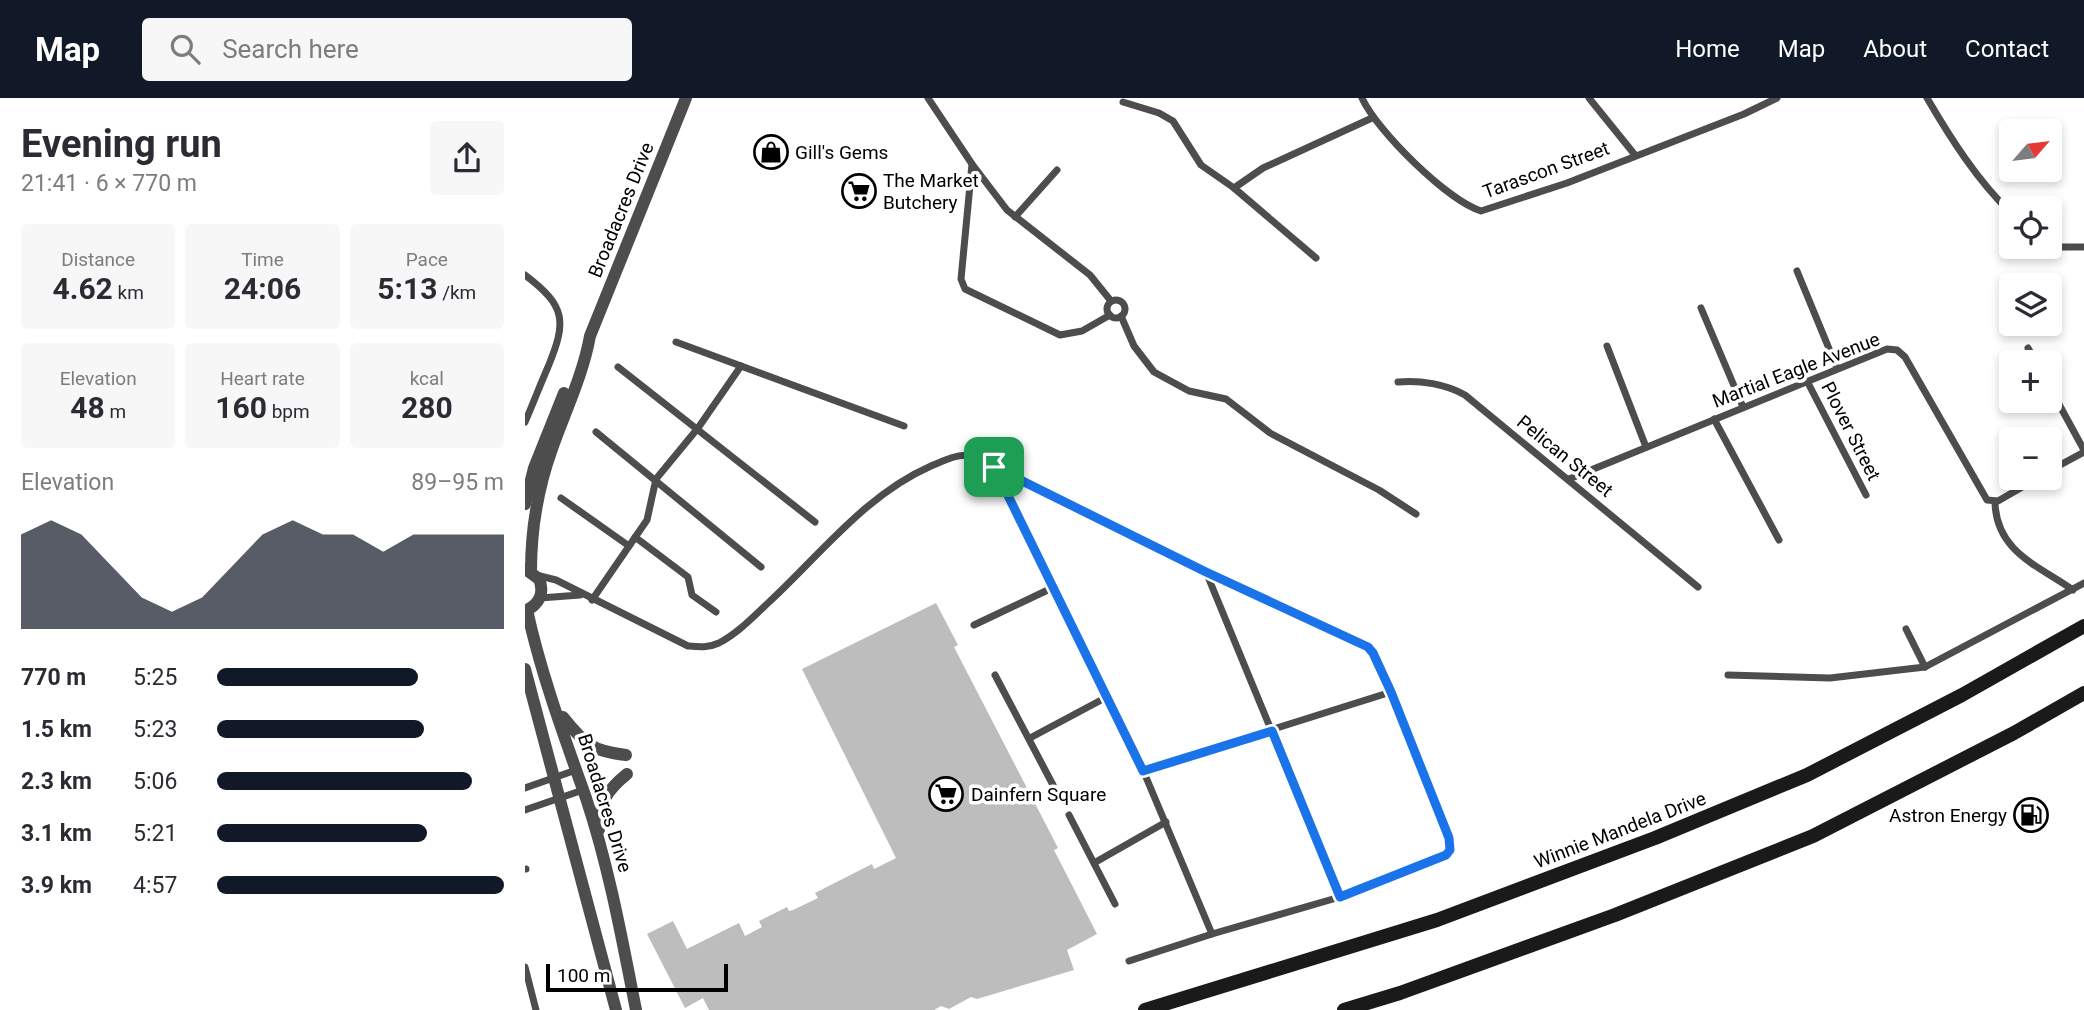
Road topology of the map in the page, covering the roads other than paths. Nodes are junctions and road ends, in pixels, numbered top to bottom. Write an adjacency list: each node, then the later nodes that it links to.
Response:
1 (686, 98): 24 (street, Broadacres Drive)
2 (928, 98): 10 (street)
3 (1362, 98): 8 (street, Tarascon Street)
4 (1589, 98): 9 (street)
5 (1777, 98): 9 (street, Tarascon Street)
6 (1927, 98): 13 (street)
7 (1123, 102): 12 (street)
8 (1372, 118): 9 (street, Tarascon Street); 12 (street)
9 (1635, 155)
10 (972, 164): 14 (street); 22 (street)
11 (1057, 170): 14 (street)
12 (1234, 188): 17 (street)
13 (1999, 201)
14 (1015, 217): 20 (street)
15 (2062, 247): 16 (street)
16 (2084, 247)
17 (1316, 258)
18 (1797, 271): 29 (street)
19 (525, 275): 35 (street)
20 (1111, 301): 22 (street); 23 (street)
21 (1701, 308): 32 (street)
22 (1110, 315): 23 (street)
23 (1121, 316): 50 (street)
24 (590, 336): 49 (street, Broadacres Drive); 56 (street, Broadacres Drive)
25 (677, 342): 27 (street)
26 (1607, 346): 39 (street)
27 (741, 366): 36 (street); 37 (street)
28 (618, 367): 37 (street)
29 (1837, 368): 30 (street, Martial Eagle Avenue); 48 (street, Martial Eagle Avenue)
30 (1807, 381): 32 (street, Martial Eagle Avenue); 46 (street, Plover Street)
31 (1398, 382): 43 (street, Pelican Street)
32 (1743, 407): 34 (street, Martial Eagle Avenue)
33 (2062, 410): 40 (street)
34 (1714, 419): 39 (street, Martial Eagle Avenue); 53 (street)
35 (525, 422)
36 (904, 426)
37 (698, 428): 44 (street); 51 (street)
38 (596, 432): 44 (street)
39 (1646, 447): 43 (street, Martial Eagle Avenue)
40 (2084, 451): 41 (street)
41 (2062, 464)
42 (994, 467): 57 (street); 60 (street); 64 (street)
43 (1569, 479): 59 (street, Pelican Street)
44 (656, 480): 52 (street); 55 (street)
45 (2016, 490): 48 (street)
46 (1866, 495)
47 (561, 498): 54 (street)
48 (1995, 502): 61 (street)
49 (525, 504)
50 (1416, 514)
51 (815, 522)
52 (635, 537): 54 (street); 66 (street)
53 (1780, 540)
54 (629, 546): 64 (street)
55 (761, 567)
56 (530, 571): 62 (street); 63 (street, Broadacres Drive)
57 (1206, 572): 74 (street); 78 (street)
58 (2084, 583): 61 (street)
59 (1698, 587)
60 (1052, 588): 67 (street); 76 (street)
61 (2073, 590): 70 (street)
62 (581, 594): 63 (street); 64 (street)
63 (540, 598): 65 (street, Broadacres Drive)
64 (592, 600)
65 (526, 610): 77 (street, Broadacres Drive)
66 (716, 612)
67 (974, 625)
68 (2084, 626): 102 (main road, Winnie Mandela Drive)
69 (1906, 629): 70 (street)
70 (1925, 667): 73 (street)
71 (525, 669): 84 (street, Broadacres Drive)
72 (995, 675): 79 (street)
73 (1728, 675)
74 (1391, 692): 78 (street); 94 (street)
75 (2084, 693): 103 (main road)
76 (1105, 698): 79 (street); 82 (street)
77 (556, 709): 80 (street); 81 (street, Broadacres Drive)
78 (1272, 731): 82 (street); 94 (street)
79 (1030, 738): 85 (street)
80 (626, 755)
81 (576, 770): 84 (street); 87 (street, Broadacres Drive)
82 (1143, 771): 91 (street)
83 (627, 774): 92 (street)
84 (555, 777): 86 (street); 88 (street, Broadacres Drive)
85 (1053, 785)
86 (525, 788)
87 (583, 790): 88 (street); 92 (street, Broadacres Drive)
88 (561, 798): 89 (street); 100 (street, Broadacres Drive)
89 (525, 810)
90 (1069, 815): 93 (street)
91 (1166, 822): 93 (street); 96 (street)
92 (600, 848): 101 (street, Broadacres Drive)
93 (1094, 863): 95 (street)
94 (1340, 897): 96 (street)
95 (1115, 904)
96 (1212, 934): 97 (street)
97 (1129, 961)
98 (525, 967): 99 (street)
99 (535, 1010)
100 (616, 1010)
101 (636, 1010)
102 (1145, 1010)
103 (1344, 1010)

